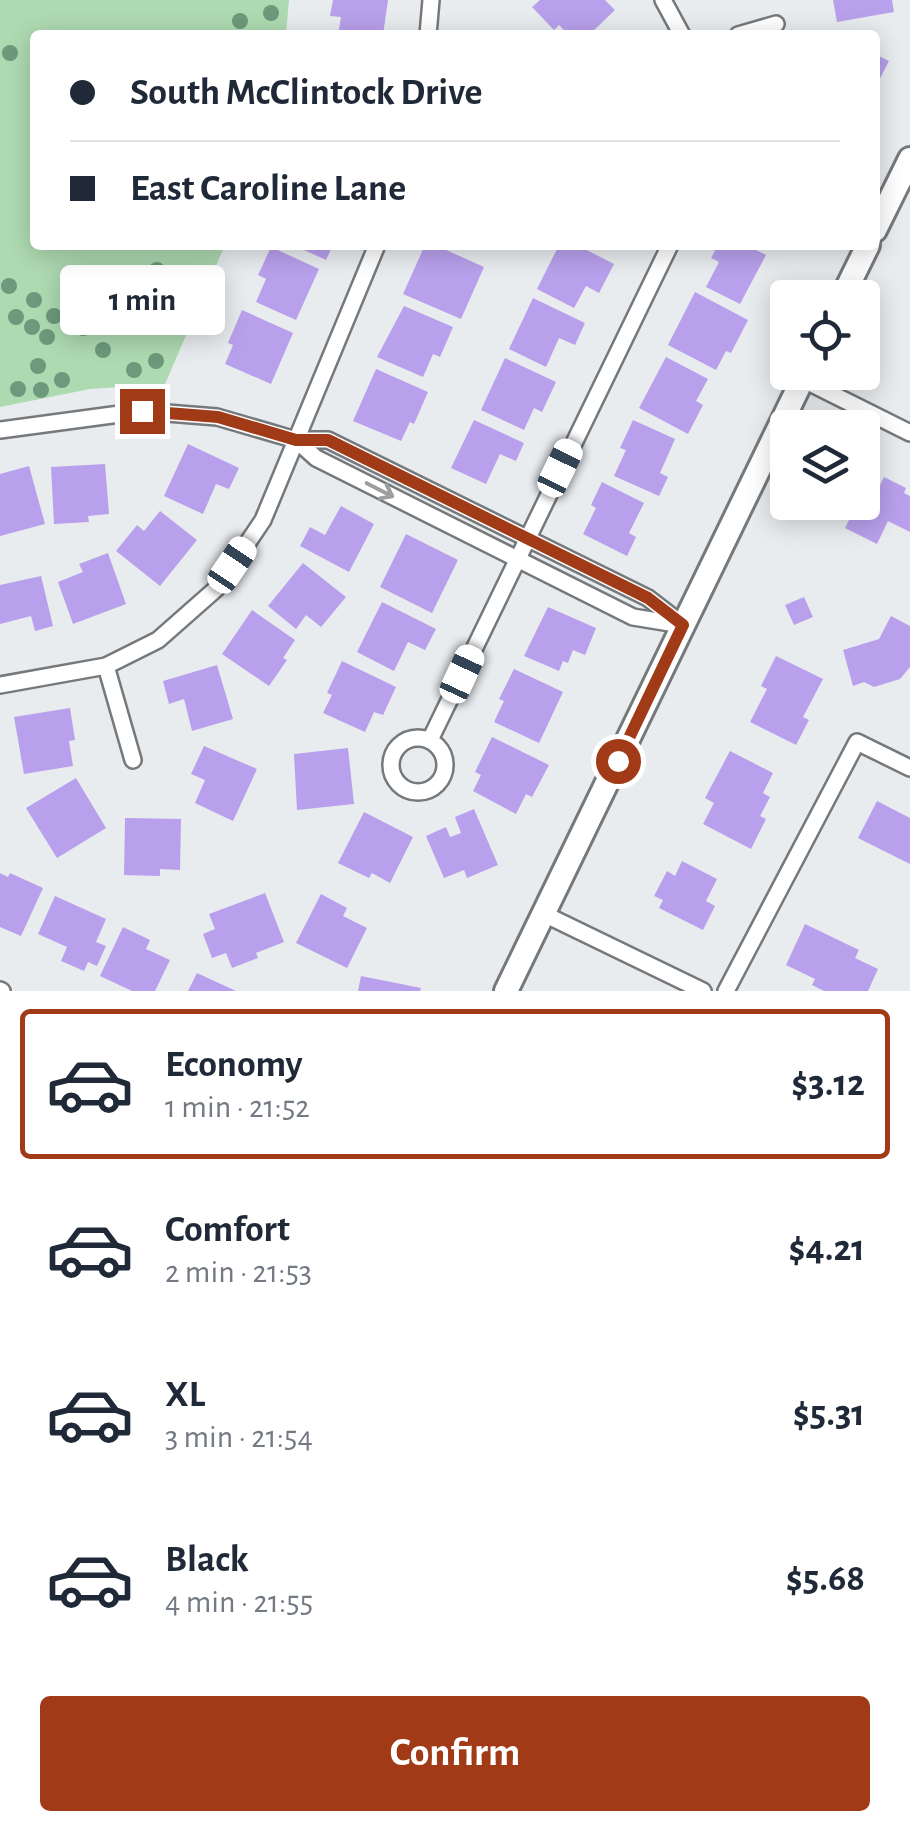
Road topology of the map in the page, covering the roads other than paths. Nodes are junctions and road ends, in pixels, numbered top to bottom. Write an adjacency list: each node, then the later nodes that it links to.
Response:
1 (432, 0): 4 (street)
2 (663, 0): 5 (street)
3 (776, 24): 6 (street)
4 (429, 30)
5 (679, 30)
6 (755, 30)
7 (910, 158): 8 (main road)
8 (880, 220)
9 (374, 250): 17 (street)
10 (668, 250): 18 (street)
11 (866, 250): 12 (main road)
12 (851, 280)
13 (797, 390): 20 (main road)
14 (830, 390): 16 (street)
15 (0, 430): 17 (street)
16 (910, 433)
17 (296, 440): 18 (street); 19 (street, one-way to 19); 21 (street)
18 (526, 537): 19 (street); 20 (street)
19 (516, 559): 20 (street); 23 (street)
20 (683, 625): 26 (main road)
21 (106, 666): 22 (street); 24 (street)
22 (0, 686)
23 (430, 740)
24 (133, 760)
25 (910, 768): 29 (street)
26 (544, 914): 27 (main road); 28 (street)
27 (506, 991)
28 (703, 991)
29 (726, 991)

